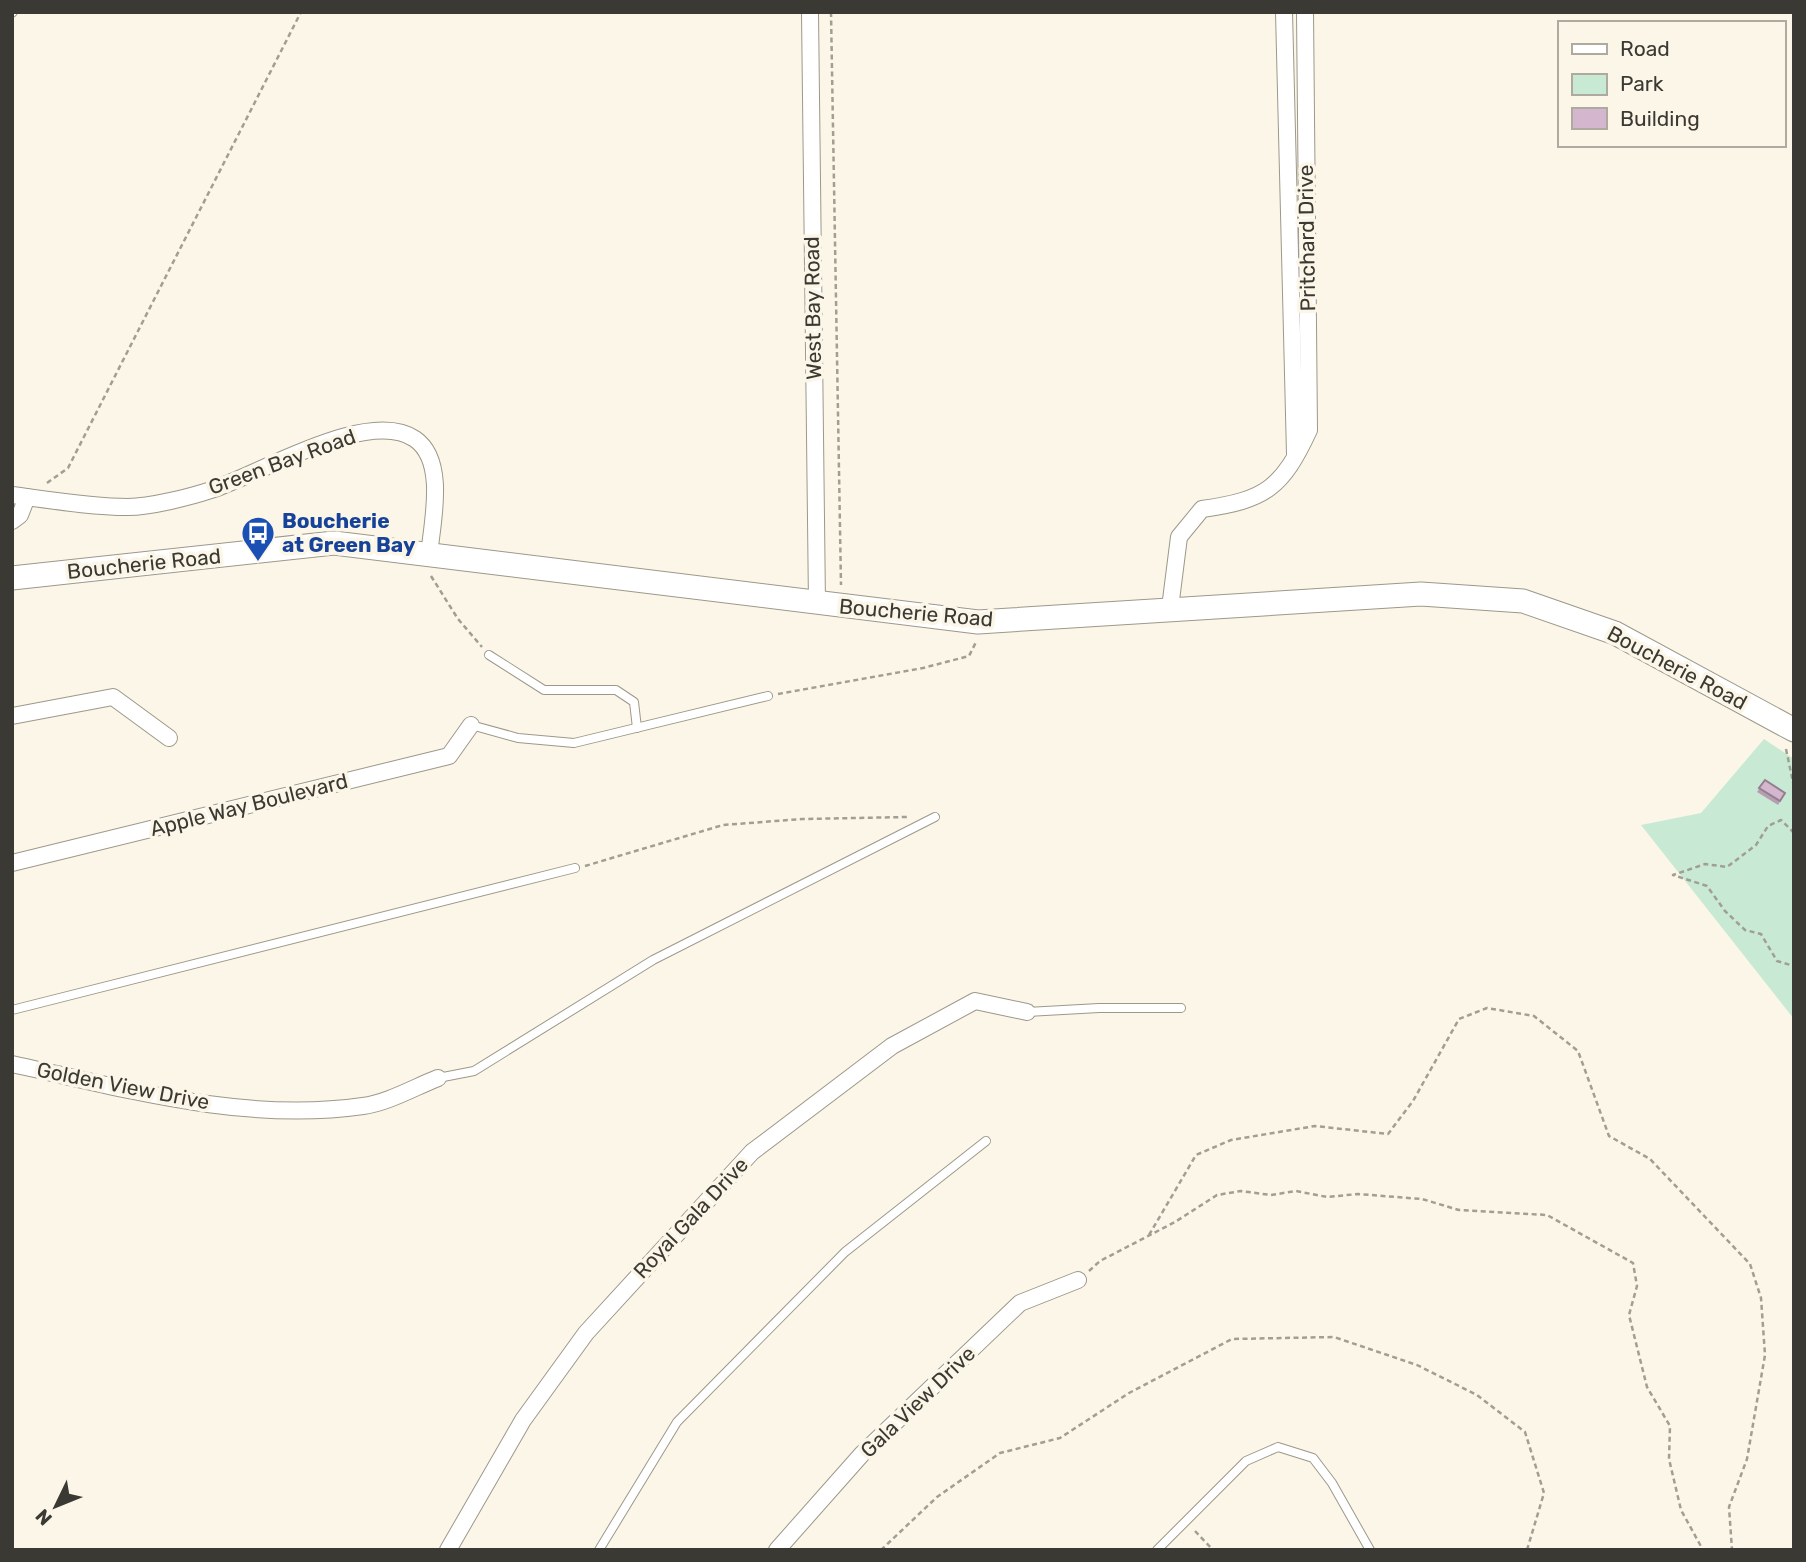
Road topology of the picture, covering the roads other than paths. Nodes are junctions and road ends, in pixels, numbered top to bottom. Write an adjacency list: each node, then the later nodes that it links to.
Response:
1 (810, 12): 9 (street, West Bay Road)
2 (1284, 12): 4 (street, Pritchard Drive)
3 (1305, 12): 4 (street, Pritchard Drive)
4 (1295, 460): 10 (street, Pritchard Drive)
5 (20, 496): 6 (street); 7 (street, Green Bay Road)
6 (12, 521)
7 (429, 555): 8 (main road, Boucherie Road); 9 (main road, Boucherie Road)
8 (12, 578)
9 (817, 604): 10 (main road, Boucherie Road)
10 (1170, 608): 15 (main road, Boucherie Road)
11 (489, 654): 16 (lane)
12 (768, 696): 16 (lane)
13 (12, 716): 17 (street)
14 (471, 725): 16 (lane); 19 (street, Apple Way Boulevard)
15 (1788, 727)
16 (637, 728)
17 (169, 738)
18 (935, 817): 25 (lane)
19 (12, 863)
20 (575, 868): 22 (lane)
21 (1181, 1008): 23 (lane)
22 (12, 1010)
23 (1027, 1012): 28 (street, Royal Gala Drive)
24 (12, 1064): 25 (street, Golden View Drive)
25 (438, 1078)
26 (986, 1141): 29 (lane)
27 (1078, 1280): 30 (street, Gala View Drive)
28 (448, 1550)
29 (600, 1550)
30 (777, 1550)
31 (1157, 1550): 32 (lane)
32 (1370, 1550)

